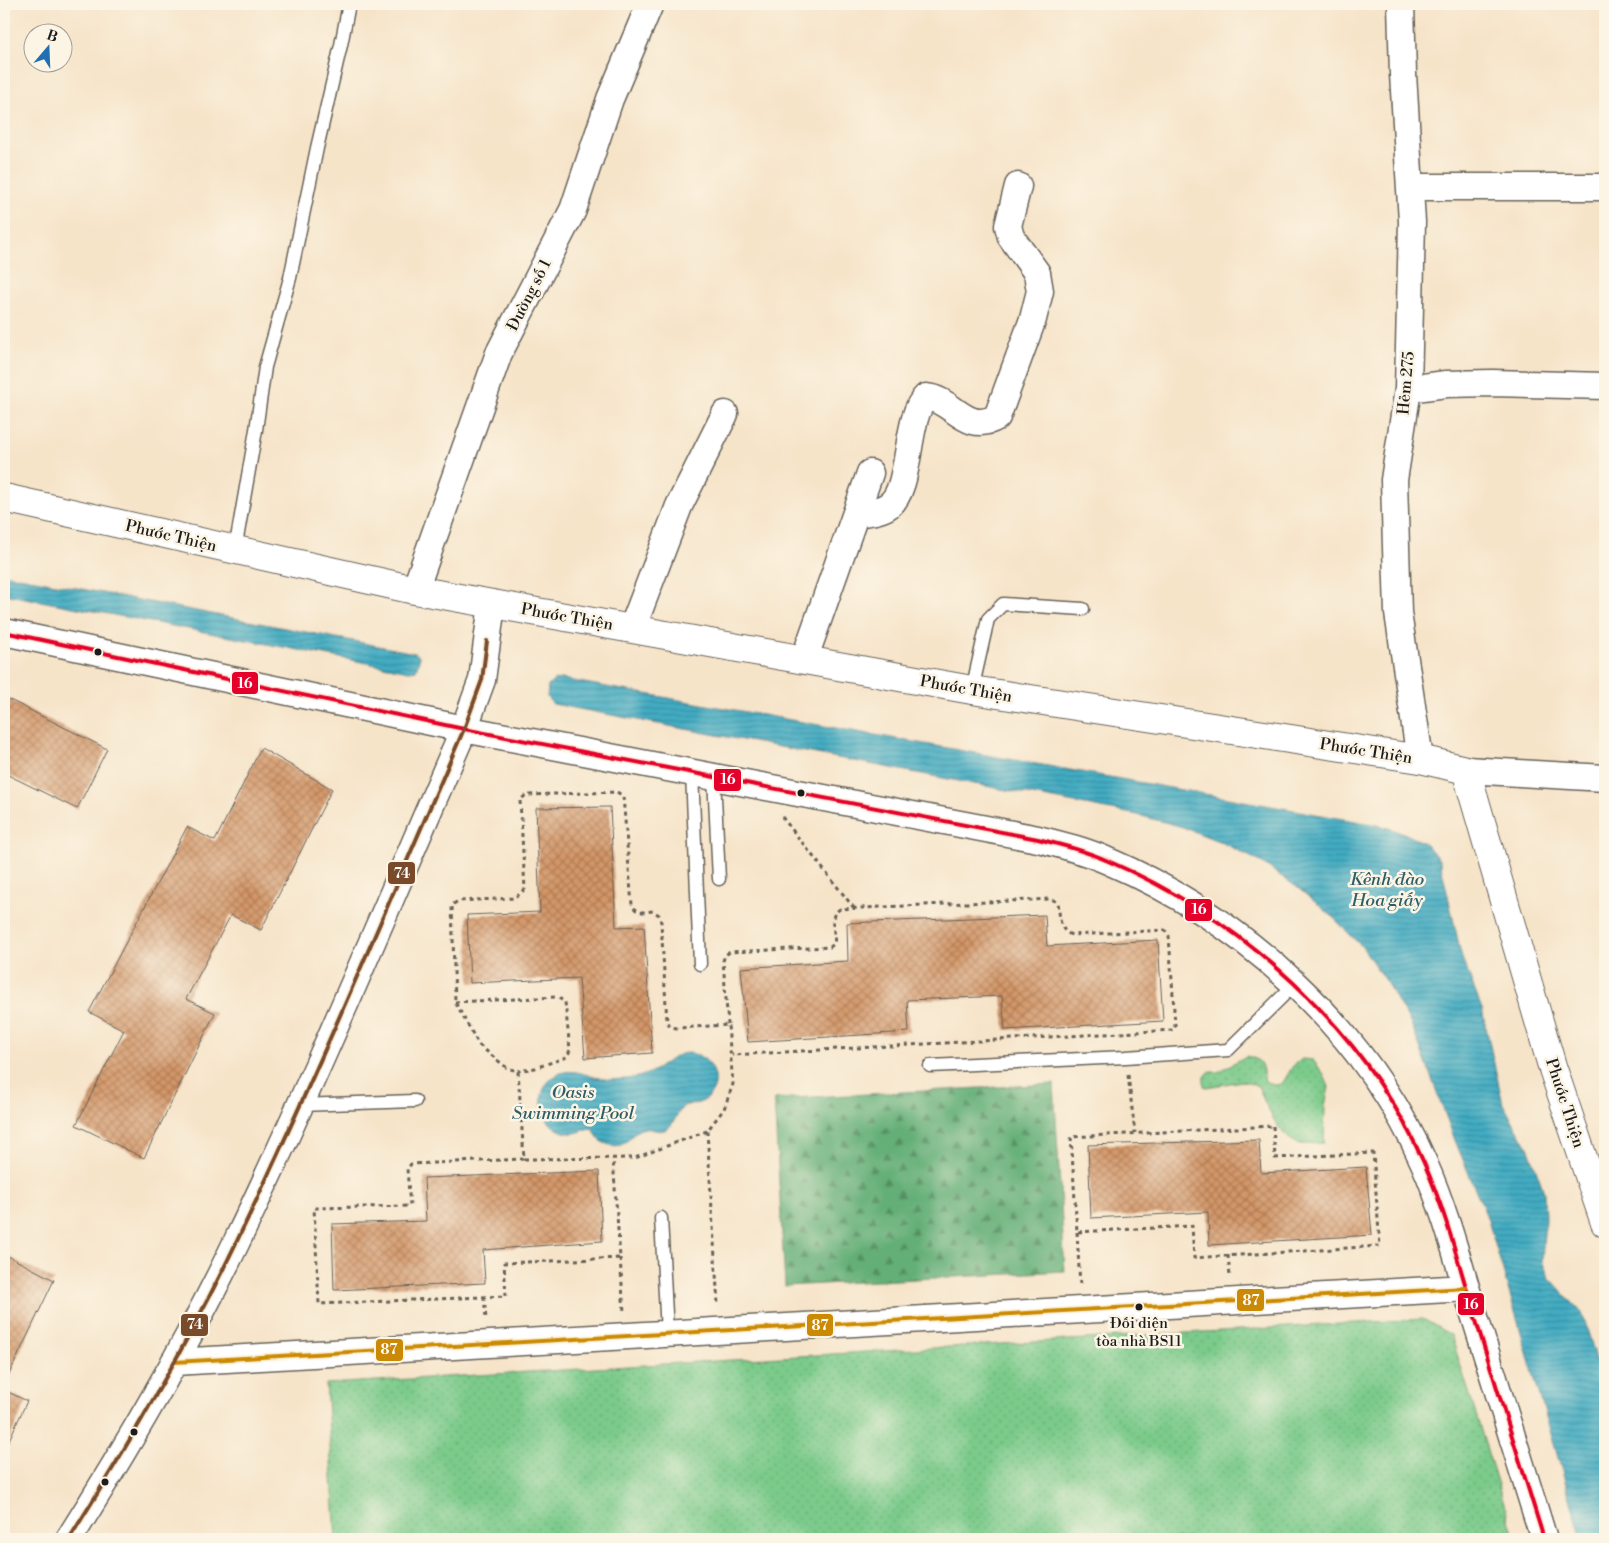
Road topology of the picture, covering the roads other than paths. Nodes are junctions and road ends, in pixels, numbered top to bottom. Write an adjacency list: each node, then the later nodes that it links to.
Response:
1 (348, 4): 13 (lane)
2 (650, 4): 14 (street, Đường số 1)
3 (1401, 4): 5 (street, Hẻm 275)
4 (1018, 186): 12 (street)
5 (1410, 187): 6 (street); 8 (street, Hẻm 275)
6 (1605, 187)
7 (1605, 386): 8 (street)
8 (1408, 389): 22 (street, Hẻm 275)
9 (725, 414): 17 (street)
10 (870, 473): 12 (street)
11 (4, 498): 13 (street, Phước Thiện)
12 (856, 514): 19 (street)
13 (235, 550): 14 (street, Phước Thiện)
14 (415, 590): 15 (street, Phước Thiện)
15 (492, 604): 17 (street, Phước Thiện); 21 (street)
16 (1083, 609): 20 (lane)
17 (632, 629): 19 (street, Phước Thiện)
18 (4, 632): 21 (street)
19 (804, 660): 20 (street, Phước Thiện)
20 (972, 690): 22 (street, Phước Thiện)
21 (464, 730): 24 (street); 31 (street)
22 (1420, 759): 23 (street, Phước Thiện)
23 (1466, 770): 25 (street); 32 (street, Phước Thiện)
24 (703, 775): 26 (lane); 27 (lane); 28 (street)
25 (1605, 778)
26 (719, 878)
27 (700, 964)
28 (1295, 984): 29 (lane); 35 (street)
29 (930, 1066)
30 (415, 1101): 31 (lane)
31 (300, 1105): 37 (street)
32 (1596, 1169): 34 (street, Phước Thiện)
33 (661, 1218): 36 (lane)
34 (1605, 1223)
35 (1466, 1288): 36 (street); 39 (street)
36 (667, 1334): 37 (street)
37 (174, 1362): 38 (street)
38 (69, 1539)
39 (1544, 1539)

